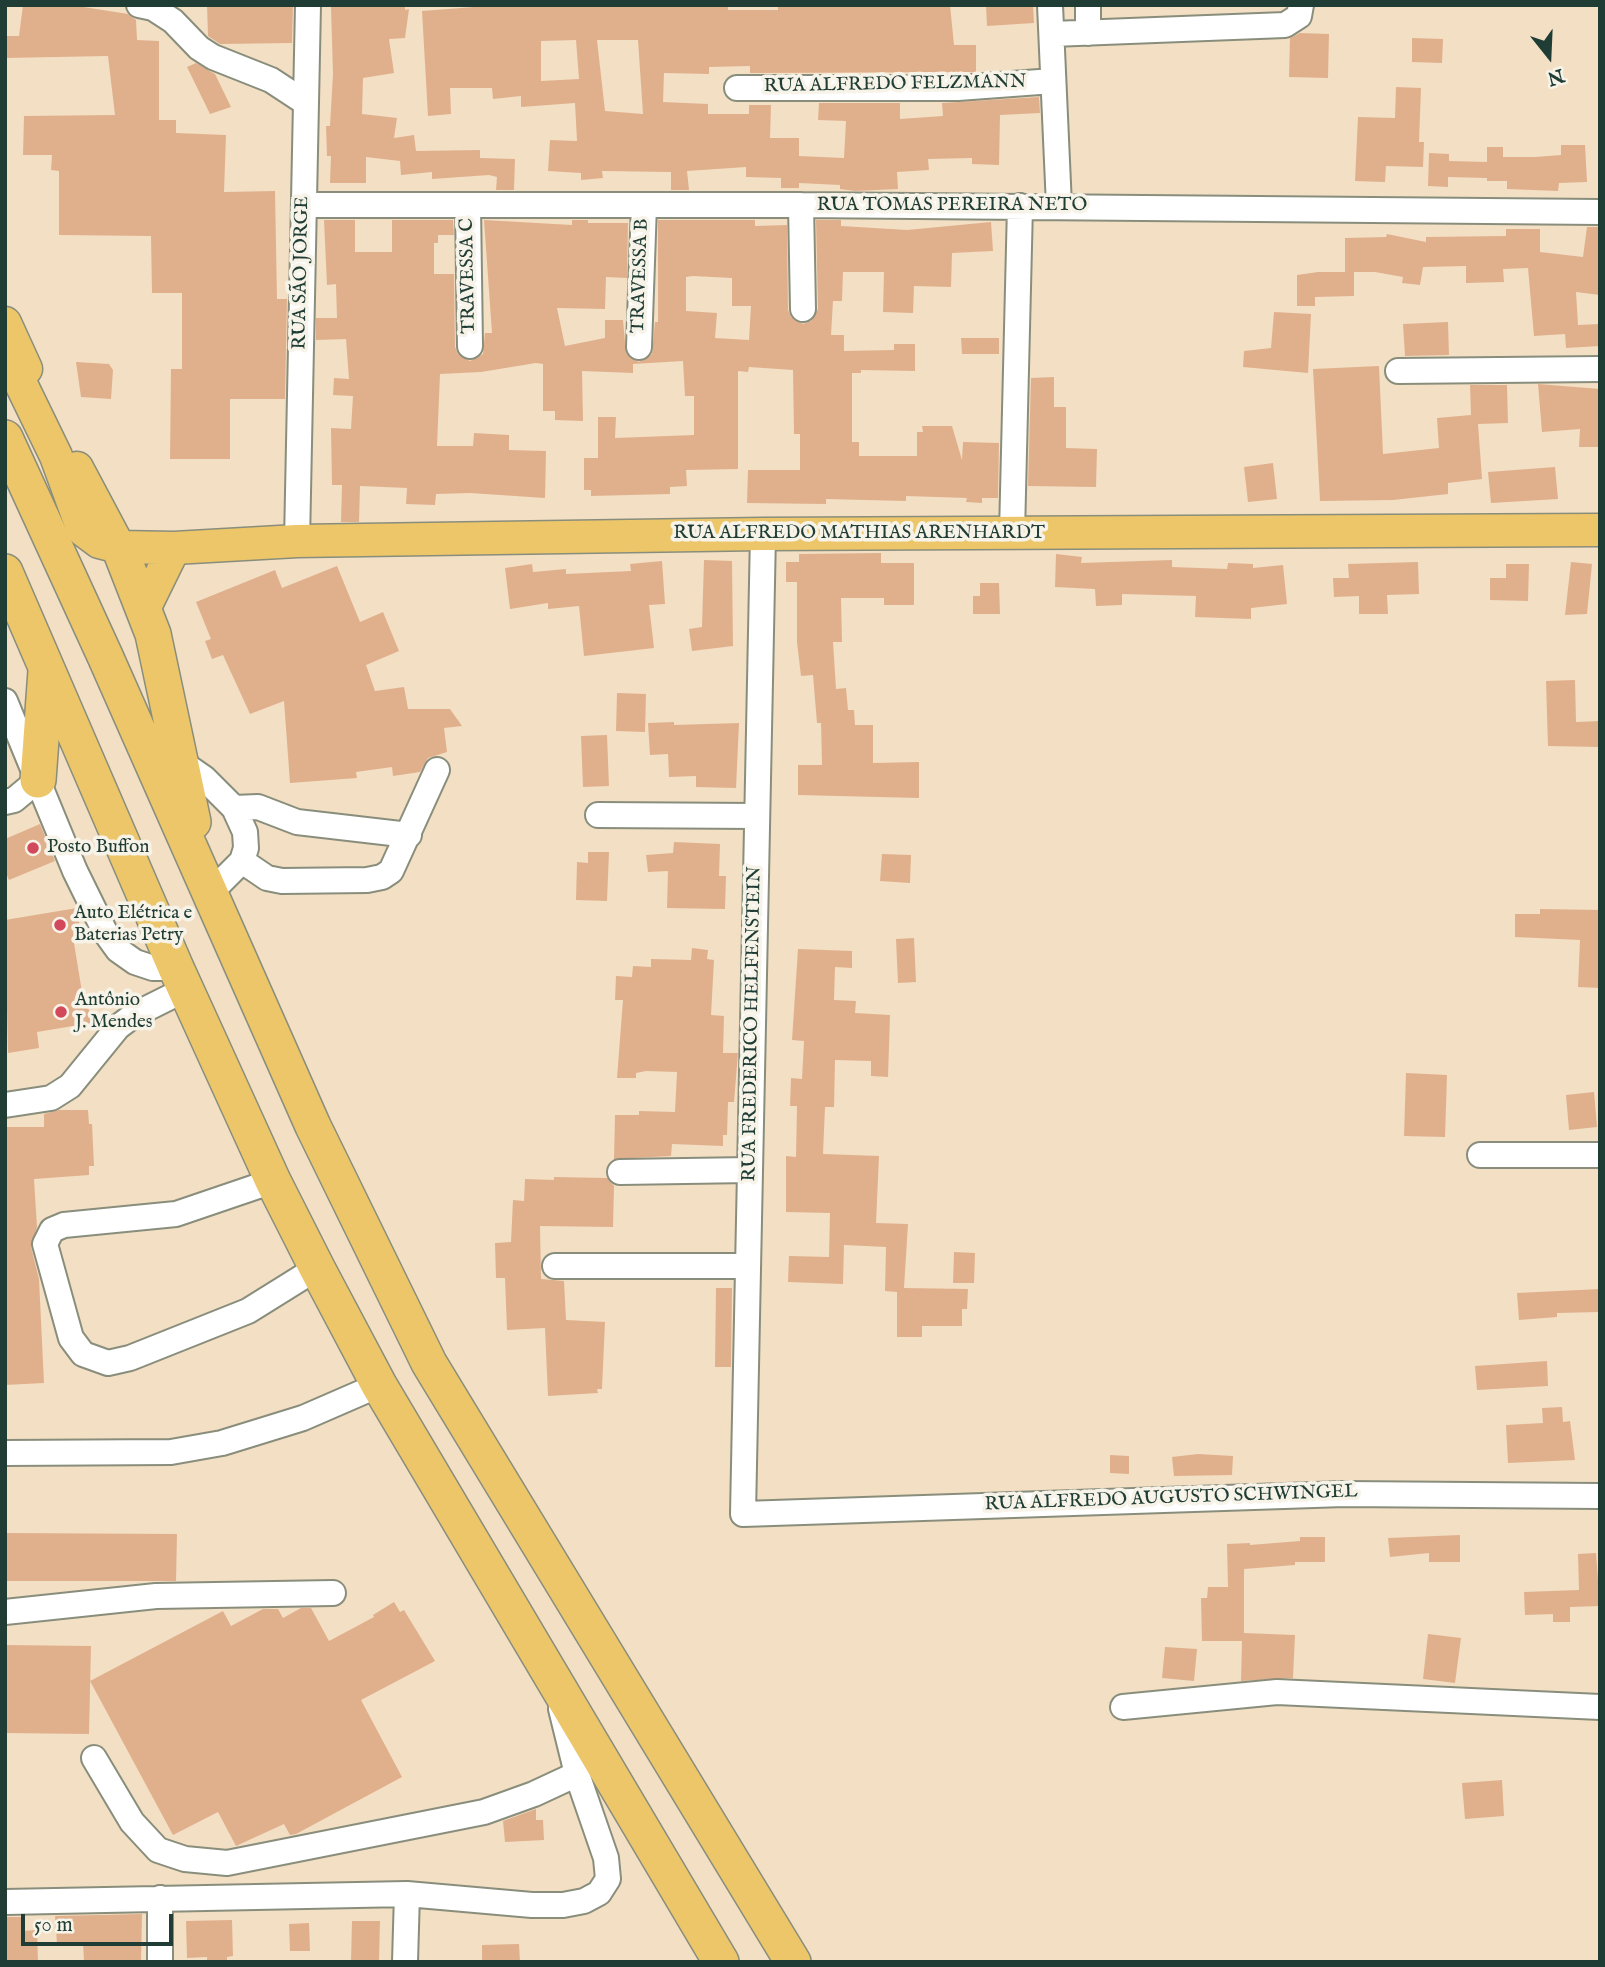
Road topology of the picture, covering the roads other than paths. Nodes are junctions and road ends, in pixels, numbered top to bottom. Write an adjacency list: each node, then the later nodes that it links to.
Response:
1 (139, 5): 10 (street)
2 (308, 5): 10 (street, RUA SÃO JORGE)
3 (1051, 5): 7 (street)
4 (1088, 5): 6 (street)
5 (1301, 5): 6 (street)
6 (1088, 33): 7 (street)
7 (1052, 34): 8 (street)
8 (1053, 81): 9 (street, RUA ALFREDO FELZMANN); 16 (street)
9 (737, 88)
10 (306, 103): 11 (street, RUA SÃO JORGE)
11 (304, 205): 12 (street, RUA TOMAS PEREIRA NETO); 29 (street, RUA SÃO JORGE)
12 (468, 205): 13 (street, RUA TOMAS PEREIRA NETO); 20 (street, TRAVESSA C)
13 (644, 205): 14 (street, RUA TOMAS PEREIRA NETO); 21 (street, TRAVESSA B)
14 (801, 205): 15 (street, RUA TOMAS PEREIRA NETO); 18 (street)
15 (1020, 206): 16 (street, RUA TOMAS PEREIRA NETO); 27 (street)
16 (1059, 206): 17 (street, RUA TOMAS PEREIRA NETO)
17 (1600, 212)
18 (803, 309)
19 (5, 323): 30 (main road)
20 (470, 346)
21 (639, 347)
22 (5, 351): 30 (main road)
23 (1600, 369): 24 (street)
24 (1398, 370)
25 (5, 438): 45 (highway)
26 (1600, 530): 27 (main road, RUA ALFREDO MATHIAS ARENHARDT)
27 (1012, 533): 28 (main road, RUA ALFREDO MATHIAS ARENHARDT)
28 (763, 534): 29 (main road, RUA ALFREDO MATHIAS ARENHARDT); 42 (street, RUA FREDERICO HELFENSTEIN)
29 (297, 541): 31 (main road, RUA ALFREDO MATHIAS ARENHARDT)
30 (118, 547): 31 (main road, RUA ALFREDO MATHIAS ARENHARDT); 33 (highway)
31 (174, 548): 33 (main road)
32 (5, 572): 34 (highway)
33 (145, 607): 36 (highway)
34 (46, 664): 38 (highway); 46 (highway)
35 (5, 701): 38 (street)
36 (181, 762): 40 (street); 45 (highway)
37 (437, 770): 43 (street)
38 (38, 780): 39 (street); 46 (street)
39 (5, 802)
40 (234, 808): 43 (street); 44 (street)
41 (598, 816): 42 (street)
42 (757, 816): 50 (street, RUA FREDERICO HELFENSTEIN)
43 (408, 835): 44 (street)
44 (242, 861): 45 (street)
45 (209, 894): 73 (highway)
46 (181, 979): 47 (street); 52 (highway)
47 (5, 1105)
48 (1480, 1155): 49 (street)
49 (1600, 1155)
50 (750, 1170): 51 (street); 54 (street, RUA FREDERICO HELFENSTEIN)
51 (620, 1172)
52 (273, 1181): 55 (highway); 55 (street)
53 (555, 1266): 54 (street)
54 (748, 1266): 59 (street, RUA FREDERICO HELFENSTEIN)
55 (317, 1268): 56 (highway)
56 (379, 1385): 57 (street); 62 (highway)
57 (5, 1452)
58 (1600, 1496): 59 (street, RUA ALFREDO AUGUSTO SCHWINGEL)
59 (743, 1514)
60 (333, 1593): 61 (street)
61 (5, 1612)
62 (555, 1684): 66 (street); 72 (highway)
63 (1123, 1707): 64 (street)
64 (1600, 1707)
65 (94, 1758): 66 (street)
66 (577, 1774): 67 (street)
67 (407, 1894): 68 (street); 71 (street)
68 (160, 1898): 69 (street); 70 (street)
69 (5, 1902)
70 (160, 1962)
71 (405, 1962)
72 (721, 1962)
73 (793, 1962)

